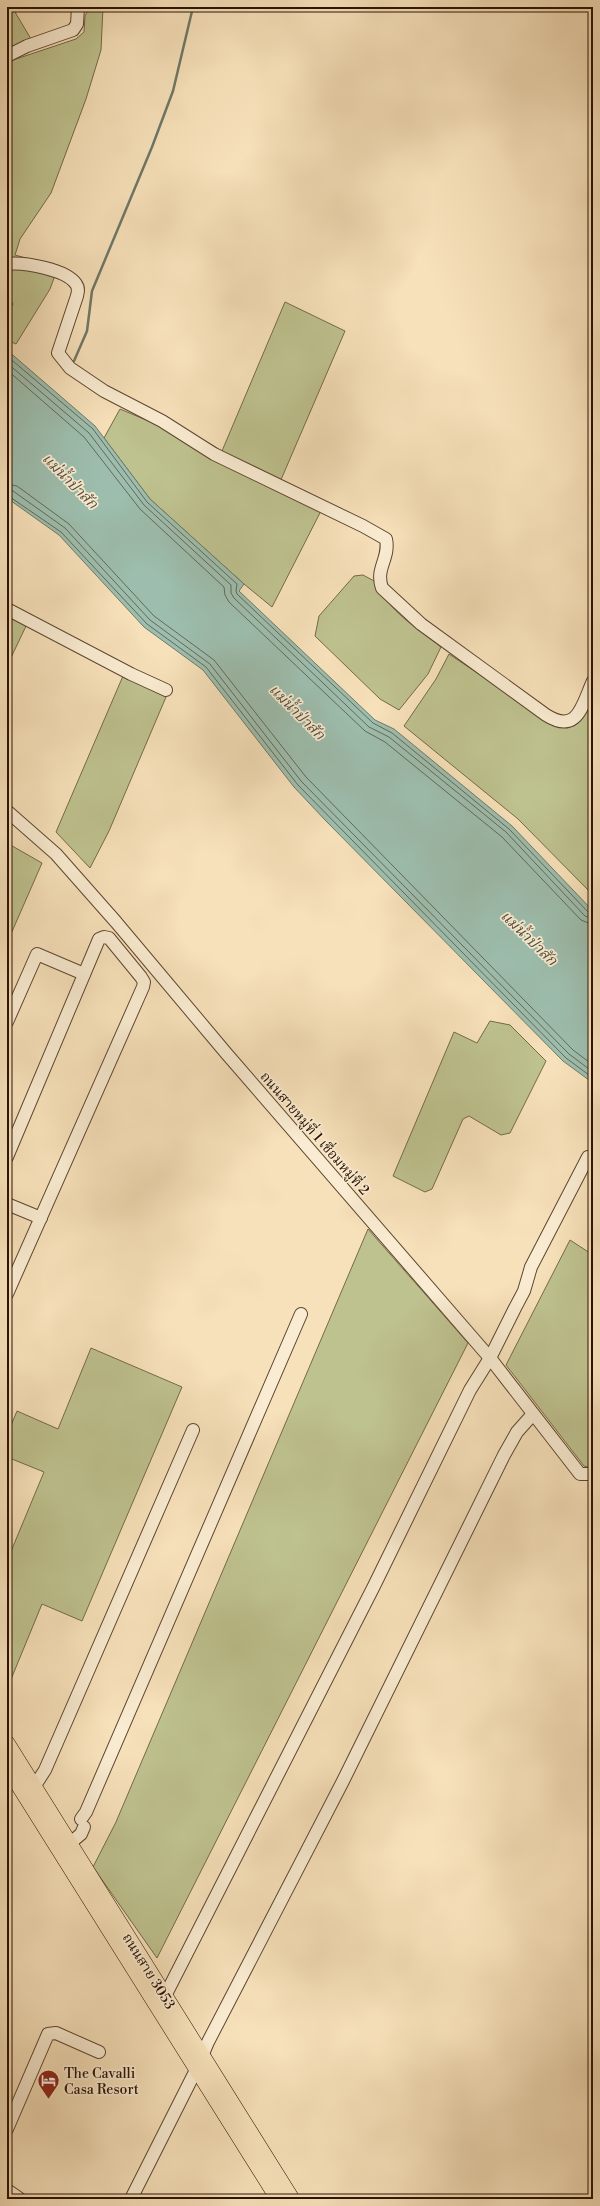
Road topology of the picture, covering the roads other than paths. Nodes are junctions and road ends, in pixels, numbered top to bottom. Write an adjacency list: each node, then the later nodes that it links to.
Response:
1 (78, 7): 2 (street)
2 (7, 56)
3 (7, 264): 5 (street)
4 (7, 608): 6 (street)
5 (593, 681)
6 (166, 690)
7 (7, 811): 16 (street, ถนนสายหมู่ที่ 1 เชื่อมหมู่ที่ 2)
8 (84, 974): 9 (street); 10 (street); 13 (street)
9 (7, 1022)
10 (7, 1156)
11 (588, 1157): 16 (street)
12 (7, 1204): 13 (street)
13 (41, 1218): 14 (street)
14 (7, 1294)
15 (301, 1314): 23 (street)
16 (490, 1358): 17 (street, ถนนสายหมู่ที่ 1 เชื่อมหมู่ที่ 2); 24 (street)
17 (533, 1414): 19 (street, ถนนสายหมู่ที่ 1 เชื่อมหมู่ที่ 2); 26 (street)
18 (193, 1430): 22 (street)
19 (593, 1471)
20 (7, 1743): 22 (main road, ถนนสาย 3053)
21 (7, 1767): 26 (main road, ถนนสาย 3053)
22 (34, 1787): 23 (main road, ถนนสาย 3053)
23 (68, 1842): 24 (main road, ถนนสาย 3053)
24 (165, 1996): 26 (main road, ถนนสาย 3053)
25 (99, 2052): 27 (street)
26 (200, 2062): 30 (street); 31 (main road, ถนนสาย 3053); 32 (main road, ถนนสาย 3053)
27 (7, 2129)
28 (7, 2190): 29 (street)
29 (20, 2199)
30 (131, 2199)
31 (278, 2199)
32 (292, 2199)

